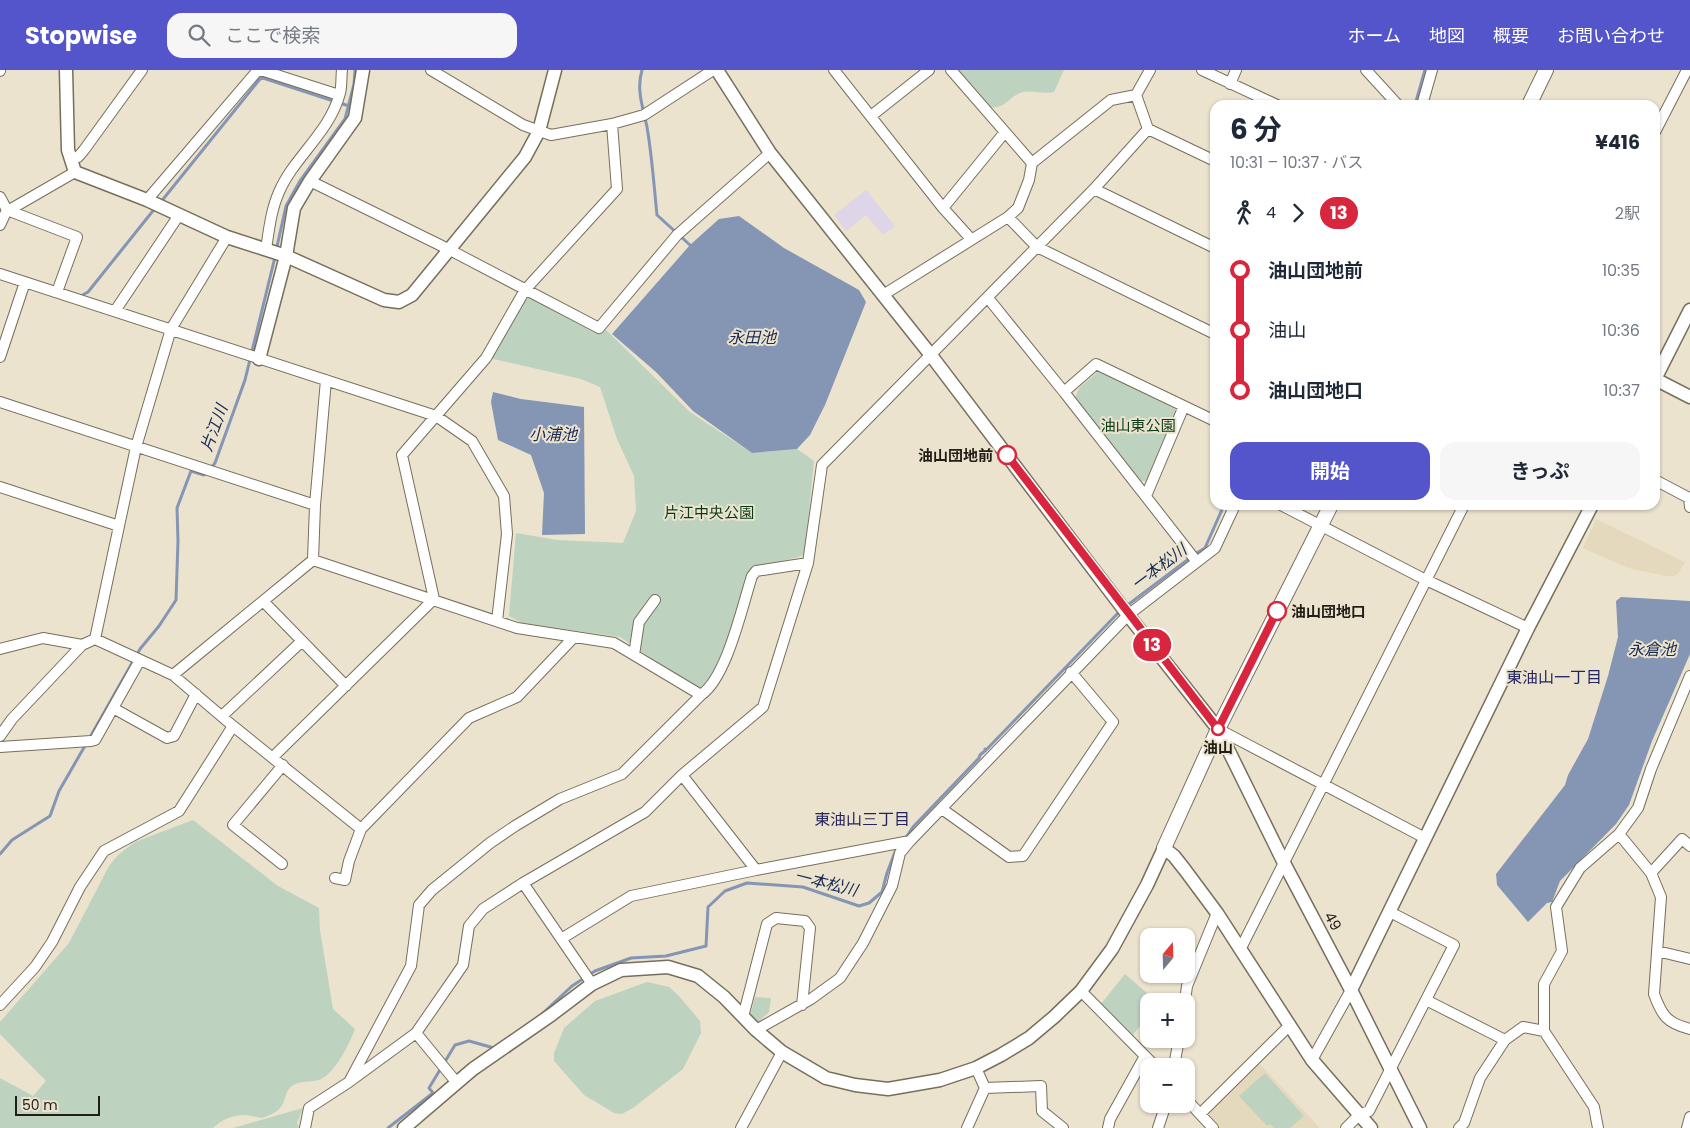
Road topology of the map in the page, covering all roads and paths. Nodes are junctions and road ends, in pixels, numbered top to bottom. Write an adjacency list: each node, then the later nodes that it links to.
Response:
1 (66, 70): 33 (street)
2 (142, 70): 33 (street)
3 (260, 70): 20 (street); 40 (street)
4 (342, 70): 20 (street)
5 (363, 70): 37 (street)
6 (555, 70): 30 (street)
7 (715, 70): 28 (street); 32 (street, 49)
8 (834, 70): 26 (street)
9 (929, 70): 26 (street)
10 (951, 70): 31 (street)
11 (1150, 70): 21 (street)
12 (1202, 70): 19 (street)
13 (1236, 70): 19 (street)
14 (1366, 70): 23 (street)
15 (1432, 70): 24 (street)
16 (1546, 70): 25 (main road)
17 (1686, 71): 27 (street)
18 (438, 72): 30 (street)
19 (1230, 84): 22 (street)
20 (339, 95): 50 (street)
21 (1136, 95): 29 (street); 35 (street)
22 (1266, 100)
23 (1393, 100)
24 (1423, 100)
25 (1531, 100)
26 (871, 116): 41 (street)
27 (1660, 122)
28 (612, 124): 30 (street); 55 (street)
29 (1148, 129): 34 (street); 38 (street)
30 (539, 131): 51 (street)
31 (1006, 132): 35 (street); 41 (street)
32 (770, 153): 55 (street); 57 (street, 49)
33 (70, 158): 36 (street)
34 (1210, 159)
35 (1032, 163): 44 (street)
36 (75, 172): 40 (street); 42 (street)
37 (310, 181): 51 (street); 52 (street)
38 (1094, 189): 48 (street); 49 (street)
39 (0, 197): 42 (street)
40 (154, 203): 43 (street)
41 (943, 208): 47 (street)
42 (7, 210): 45 (street); 56 (street)
43 (179, 215): 46 (street); 60 (street)
44 (1008, 217): 47 (street); 49 (street)
45 (0, 225)
46 (227, 237): 50 (street); 61 (street)
47 (971, 240): 57 (street)
48 (1210, 246)
49 (1037, 247): 58 (street); 62 (street)
50 (268, 249): 52 (street)
51 (448, 249): 52 (street); 55 (street)
52 (286, 256): 65 (street)
53 (0, 274): 54 (street)
54 (23, 286): 56 (street); 64 (street)
55 (525, 290): 73 (street)
56 (57, 292): 60 (street)
57 (883, 295): 63 (street, 49)
58 (988, 298): 63 (street); 69 (street)
59 (1690, 310): 66 (street)
60 (115, 311): 61 (street)
61 (171, 329): 65 (street); 75 (street)
62 (1210, 332)
63 (930, 354): 90 (street); 95 (street, 49)
64 (0, 357)
65 (259, 359): 67 (street)
66 (1660, 369)
67 (326, 380): 73 (street); 79 (street)
68 (1660, 382): 70 (street)
69 (1064, 392): 72 (street); 78 (street)
70 (1690, 397)
71 (0, 402): 75 (street)
72 (1184, 406): 74 (street); 78 (street)
73 (436, 416): 92 (street); 96 (street)
74 (1210, 419)
75 (136, 447): 79 (street); 87 (street)
76 (1660, 483): 80 (street)
77 (0, 487): 87 (street)
78 (1146, 496): 88 (street)
79 (315, 504): 89 (street)
80 (1690, 507)
81 (1232, 510): 88 (street)
82 (1291, 510): 86 (street)
83 (1328, 510): 86 (main road)
84 (1461, 510): 91 (street)
85 (1589, 510): 97 (street)
86 (1320, 525): 91 (street); 115 (main road)
87 (119, 526): 99 (street)
88 (1194, 558): 95 (street)
89 (313, 560): 92 (street); 94 (street)
90 (808, 563): 110 (street); 120 (street)
91 (1426, 579): 97 (street); 121 (street)
92 (434, 599): 96 (street); 108 (street)
93 (655, 600): 103 (street)
94 (263, 601): 100 (street); 106 (street)
95 (1128, 614): 105 (street); 115 (street, 49)
96 (498, 621): 98 (street)
97 (1528, 628): 125 (street)
98 (574, 637): 103 (street); 123 (street)
99 (95, 639): 101 (street); 104 (street)
100 (302, 642): 108 (street); 113 (street)
101 (82, 645): 102 (street); 116 (street)
102 (0, 649)
103 (634, 655): 110 (street)
104 (140, 660): 106 (street); 112 (street)
105 (1071, 672): 122 (street); 122 (street)
106 (173, 675): 109 (street)
107 (1690, 676): 111 (street)
108 (346, 686): 118 (street)
109 (196, 694): 112 (street); 113 (street)
110 (701, 695): 160 (street)
111 (1685, 698): 124 (street)
112 (113, 708): 117 (street)
113 (222, 716): 114 (street)
114 (233, 726): 118 (street); 147 (street)
115 (1218, 729): 121 (street); 128 (main road); 130 (street, 49 / 49)
116 (0, 736)
117 (0, 747)
118 (273, 757): 119 (street)
119 (283, 765): 123 (street); 129 (street)
120 (682, 776): 131 (street); 134 (street)
121 (1324, 784): 125 (street); 130 (street)
122 (942, 809): 126 (street)
123 (361, 829): 133 (street)
124 (1619, 834): 132 (street); 152 (street)
125 (1425, 838): 135 (street)
126 (908, 841): 131 (street); 146 (street)
127 (1690, 846): 132 (street)
128 (1164, 848): 136 (street); 143 (street)
129 (280, 859)
130 (1284, 863): 138 (street); 142 (street, 49 / 49)
131 (756, 870): 137 (street)
132 (1651, 874): 139 (street)
133 (335, 878)
134 (523, 883): 137 (street); 153 (street)
135 (1390, 912): 142 (street); 145 (street)
136 (1217, 914): 138 (street); 144 (street)
137 (562, 939): 141 (street)
138 (1240, 948): 149 (street)
139 (1657, 951): 140 (street); 150 (street)
140 (1690, 959)
141 (592, 983): 148 (street); 161 (street)
142 (1351, 990): 157 (street); 159 (street, 49 / 49)
143 (1081, 991): 156 (street); 158 (street)
144 (1186, 993)
145 (1426, 1000): 154 (street); 159 (street)
146 (802, 1004): 148 (street); 151 (street)
147 (0, 1005)
148 (743, 1017): 151 (street)
149 (1289, 1026): 157 (street); 165 (street)
150 (1690, 1029)
151 (756, 1030): 155 (street)
152 (1544, 1031): 154 (street); 180 (street)
153 (416, 1033): 160 (street); 161 (street)
154 (1505, 1040): 179 (street)
155 (782, 1052): 158 (street); 170 (street)
156 (1145, 1056): 173 (street)
157 (1312, 1060): 166 (street)
158 (976, 1068): 162 (street)
159 (1391, 1070): 166 (street); 178 (street, 49 / 49)
160 (349, 1082): 168 (street)
161 (457, 1083): 169 (street)
162 (985, 1088): 171 (street); 172 (street)
163 (1195, 1109): 165 (street)
164 (1163, 1113): 174 (street)
165 (1200, 1114): 175 (street)
166 (1359, 1115): 176 (street); 177 (street)
167 (1690, 1117): 181 (street)
168 (305, 1128)
169 (404, 1128)
170 (741, 1128)
171 (967, 1128)
172 (1062, 1128)
173 (1108, 1128)
174 (1158, 1128)
175 (1213, 1128)
176 (1346, 1128)
177 (1371, 1128)
178 (1420, 1128)
179 (1459, 1128)
180 (1598, 1128)
181 (1687, 1128)

